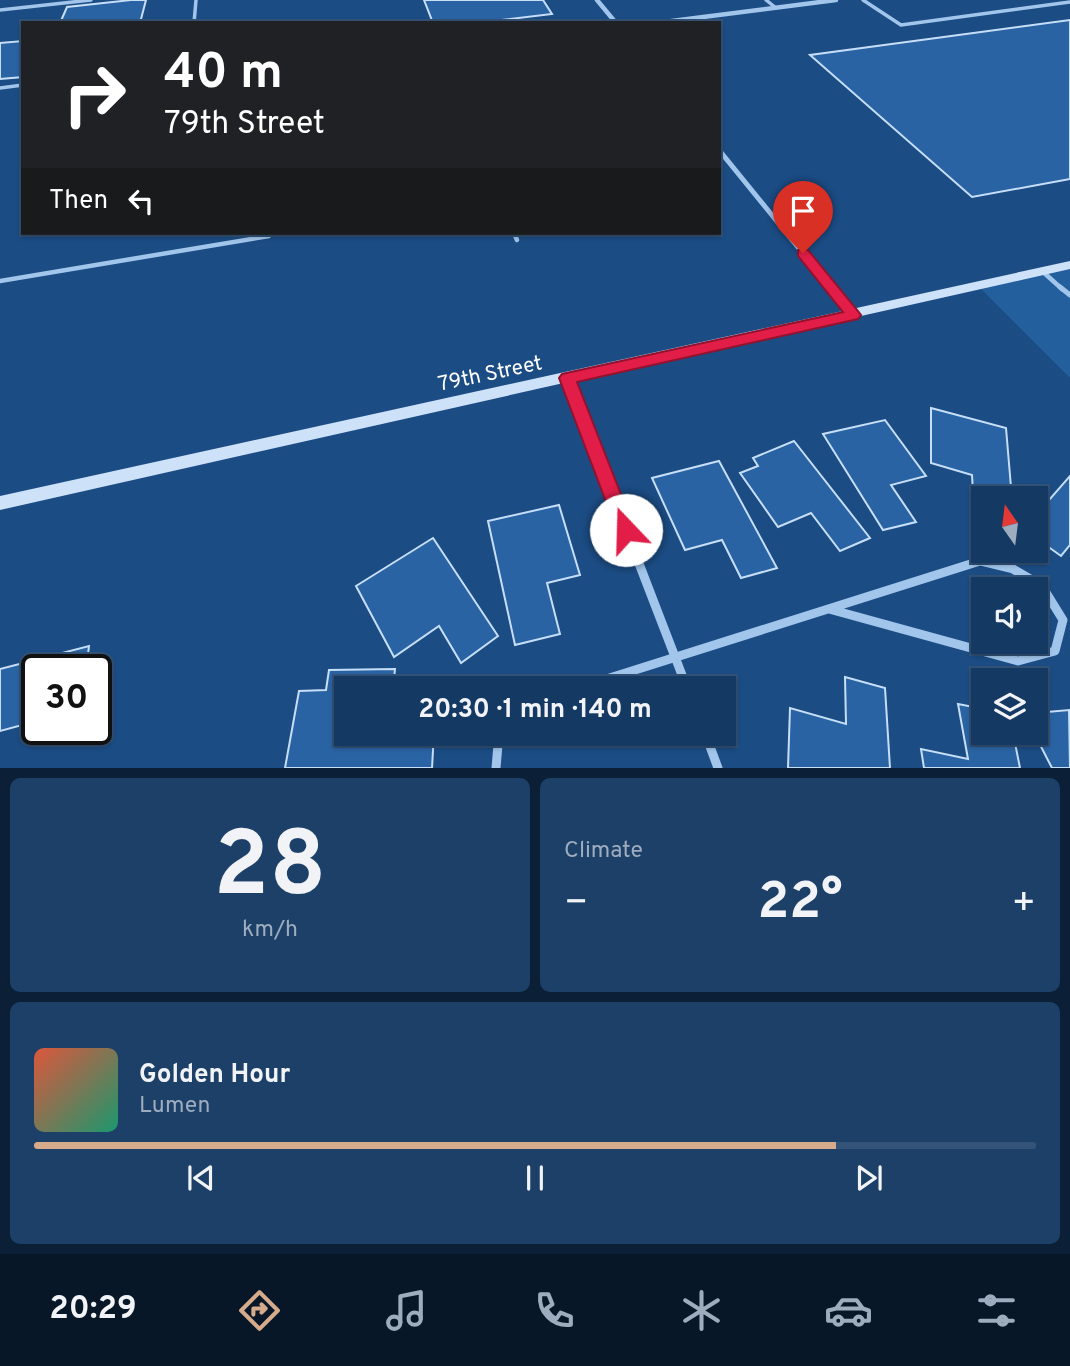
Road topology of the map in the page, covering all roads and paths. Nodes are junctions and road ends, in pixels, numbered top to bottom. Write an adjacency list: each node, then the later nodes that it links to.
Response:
1 (91, 0): 9 (lane)
2 (195, 0): 10 (lane)
3 (597, 0): 11 (street)
4 (766, 0): 8 (lane)
5 (836, 0): 8 (street)
6 (863, 0): 7 (lane)
7 (1070, 2)
8 (776, 8): 12 (street)
9 (0, 10)
10 (194, 21)
11 (614, 21)
12 (672, 21)
13 (21, 85): 14 (lane)
14 (0, 88)
15 (721, 152): 23 (street)
16 (269, 235): 21 (lane)
17 (515, 235): 18 (lane)
18 (517, 240)
19 (1070, 265): 20 (street, 79th Street)
20 (1042, 271): 22 (lane); 23 (street, 79th Street)
21 (0, 281)
22 (1070, 295)
23 (853, 315): 24 (street, 79th Street)
24 (567, 378): 25 (street, 79th Street); 27 (street)
25 (0, 503)
26 (829, 609): 26 (street); 27 (street)
27 (675, 656): 28 (street); 29 (street)
28 (614, 676)
29 (682, 676)
30 (498, 746): 32 (street)
31 (710, 746): 33 (street)
32 (496, 768)
33 (718, 768)

